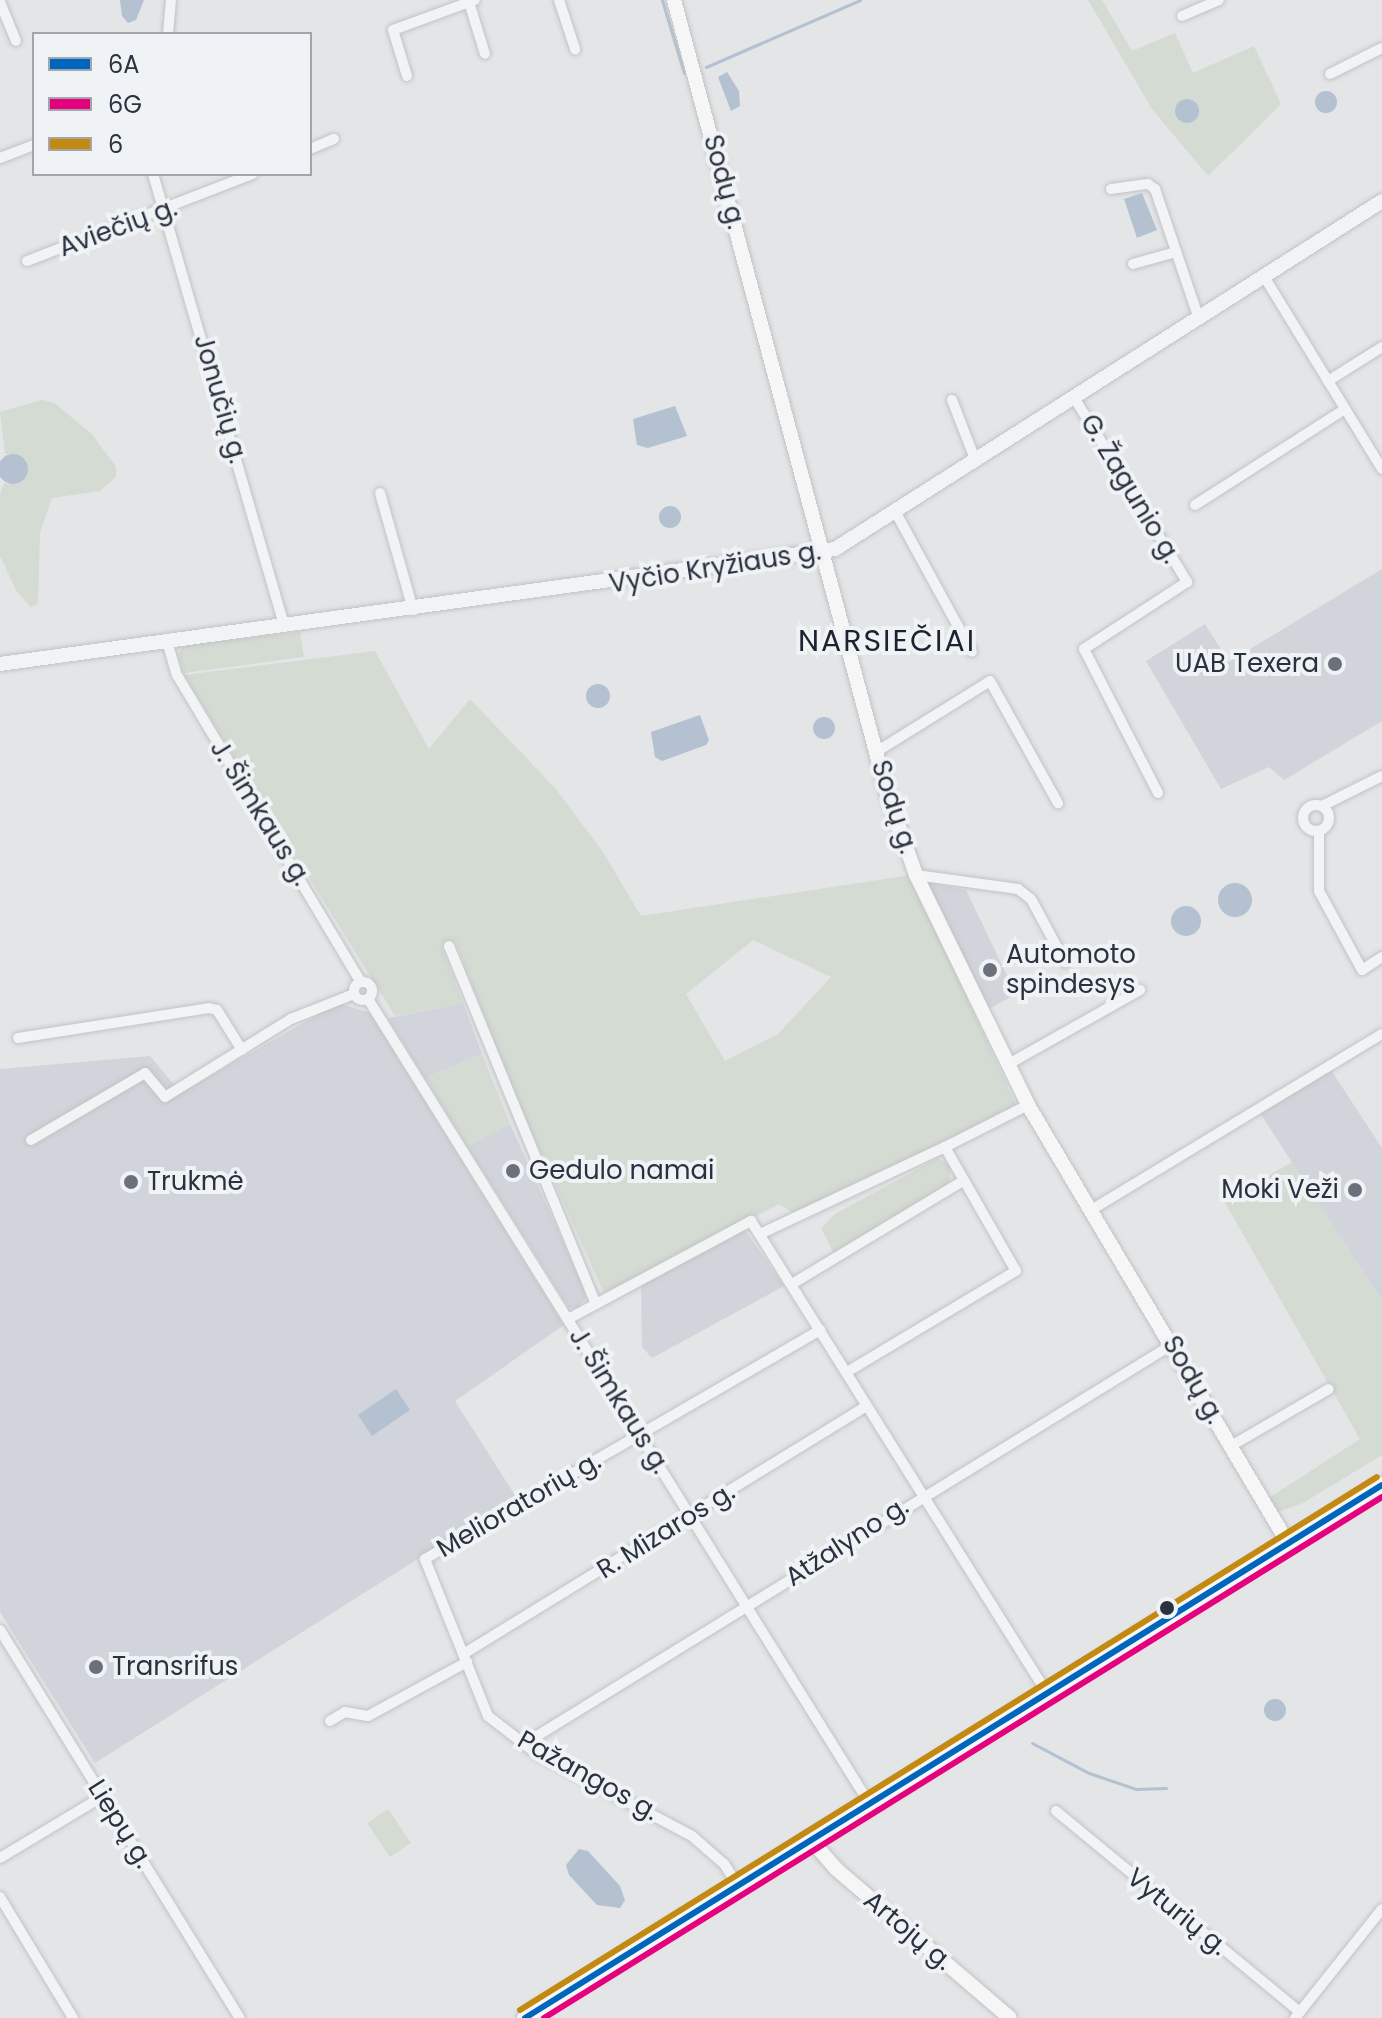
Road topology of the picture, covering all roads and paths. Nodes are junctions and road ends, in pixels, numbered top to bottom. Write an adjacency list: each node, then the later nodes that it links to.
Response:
1 (171, 0): 8 (street)
2 (559, 0): 11 (street)
3 (674, 0): 39 (main road, Sodų g.)
4 (1219, 0): 7 (street)
5 (472, 1): 12 (street); 14 (street)
6 (0, 2): 9 (street)
7 (1182, 16)
8 (168, 32)
9 (16, 41)
10 (1382, 48): 13 (street)
11 (575, 49)
12 (485, 54)
13 (1330, 74)
14 (407, 76)
15 (334, 139): 17 (street)
16 (32, 146): 18 (street)
17 (312, 148)
18 (0, 158)
19 (154, 176): 23 (street, Jonučių g.)
20 (248, 176): 23 (street, Aviečių g.)
21 (1111, 189): 24 (street)
22 (1382, 201): 27 (street, Vyčio Kryžiaus g.)
23 (165, 212): 25 (street, Aviečių g.); 41 (street, Jonučių g.)
24 (1176, 252): 26 (street); 28 (street)
25 (27, 261)
26 (1133, 264)
27 (1265, 278): 28 (street, Vyčio Kryžiaus g.); 30 (street)
28 (1199, 319): 31 (street, Vyčio Kryžiaus g.)
29 (1382, 347): 30 (street)
30 (1328, 381): 33 (street)
31 (1075, 399): 34 (street, Vyčio Kryžiaus g.); 47 (street, G. Žagunio g.)
32 (952, 400): 34 (street)
33 (1345, 409): 35 (street); 37 (street)
34 (976, 462): 38 (street, Vyčio Kryžiaus g.)
35 (1382, 469)
36 (380, 493): 40 (street)
37 (1195, 505)
38 (896, 513): 39 (street, Vyčio Kryžiaus g.); 43 (street)
39 (824, 552): 40 (street, Vyčio Kryžiaus g.); 45 (main road, Sodų g.)
40 (413, 610): 41 (street, Vyčio Kryžiaus g.)
41 (284, 626): 42 (street, Vyčio Kryžiaus g.)
42 (167, 641): 44 (street, Vyčio Kryžiaus g.); 57 (street, J. Šimkaus g.)
43 (972, 652)
44 (0, 664)
45 (876, 752): 49 (street); 53 (main road, Sodų g.)
46 (1382, 776): 48 (street)
47 (1158, 793)
48 (1349, 796): 50 (street); 51 (street)
49 (1058, 803)
50 (1322, 806): 51 (street); 52 (street)
51 (1330, 820): 52 (street)
52 (1319, 832): 55 (street)
53 (916, 875): 56 (street); 64 (main road, Sodų g.)
54 (449, 946): 72 (street)
55 (1382, 957)
56 (1065, 962)
57 (361, 982): 59 (street); 60 (street, J. Šimkaus g.)
58 (1140, 990): 64 (street)
59 (354, 994): 60 (street); 63 (street)
60 (368, 999): 73 (street, J. Šimkaus g.)
61 (1382, 1034): 69 (street)
62 (18, 1038): 63 (street)
63 (242, 1050): 66 (street)
64 (1007, 1065): 65 (main road, Sodų g.)
65 (1028, 1105): 67 (street); 69 (main road, Sodų g.)
66 (31, 1140)
67 (945, 1147): 68 (street); 70 (street)
68 (963, 1181): 71 (street); 76 (street)
69 (1093, 1209): 75 (main road, Sodų g.)
70 (760, 1234): 71 (street); 72 (street)
71 (792, 1284): 74 (street)
72 (596, 1304): 73 (street)
73 (568, 1319): 79 (street, J. Šimkaus g.)
74 (820, 1330): 76 (street); 79 (street, Melioratorių g.)
75 (1173, 1344): 80 (main road, Sodų g.); 82 (street, Atžalyno g.)
76 (847, 1372): 78 (street)
77 (1329, 1389): 80 (street)
78 (866, 1406): 82 (street); 83 (street, R. Mizaros g.)
79 (640, 1435): 83 (street, J. Šimkaus g.); 85 (street, Melioratorių g.)
80 (1231, 1446): 84 (main road, Sodų g.)
81 (1382, 1485): 84 (main road)
82 (922, 1494): 86 (street, Atžalyno g.); 89 (street)
83 (692, 1517): 86 (street, J. Šimkaus g.); 88 (street, R. Mizaros g.)
84 (1288, 1543): 89 (main road)
85 (425, 1559): 88 (street, Pažangos g.)
86 (747, 1606): 91 (street, Atžalyno g.); 93 (street, J. Šimkaus g.)
87 (0, 1630): 92 (street, Liepų g.)
88 (466, 1657): 90 (street, R. Mizaros g.); 91 (street, Pažangos g.)
89 (1047, 1693): 93 (main road)
90 (330, 1721)
91 (524, 1744): 97 (street, Pažangos g.)
92 (103, 1796): 96 (street); 103 (street, Liepų g.)
93 (869, 1803): 95 (main road)
94 (1056, 1811): 100 (street, Vyturių g.)
95 (811, 1840): 97 (main road); 101 (main road, Artojų g.)
96 (0, 1858)
97 (738, 1886): 104 (main road)
98 (0, 1897): 102 (street)
99 (1382, 1909): 100 (street)
100 (1297, 2015)
101 (1005, 2016)
102 (73, 2018)
103 (240, 2018)
104 (525, 2018)

